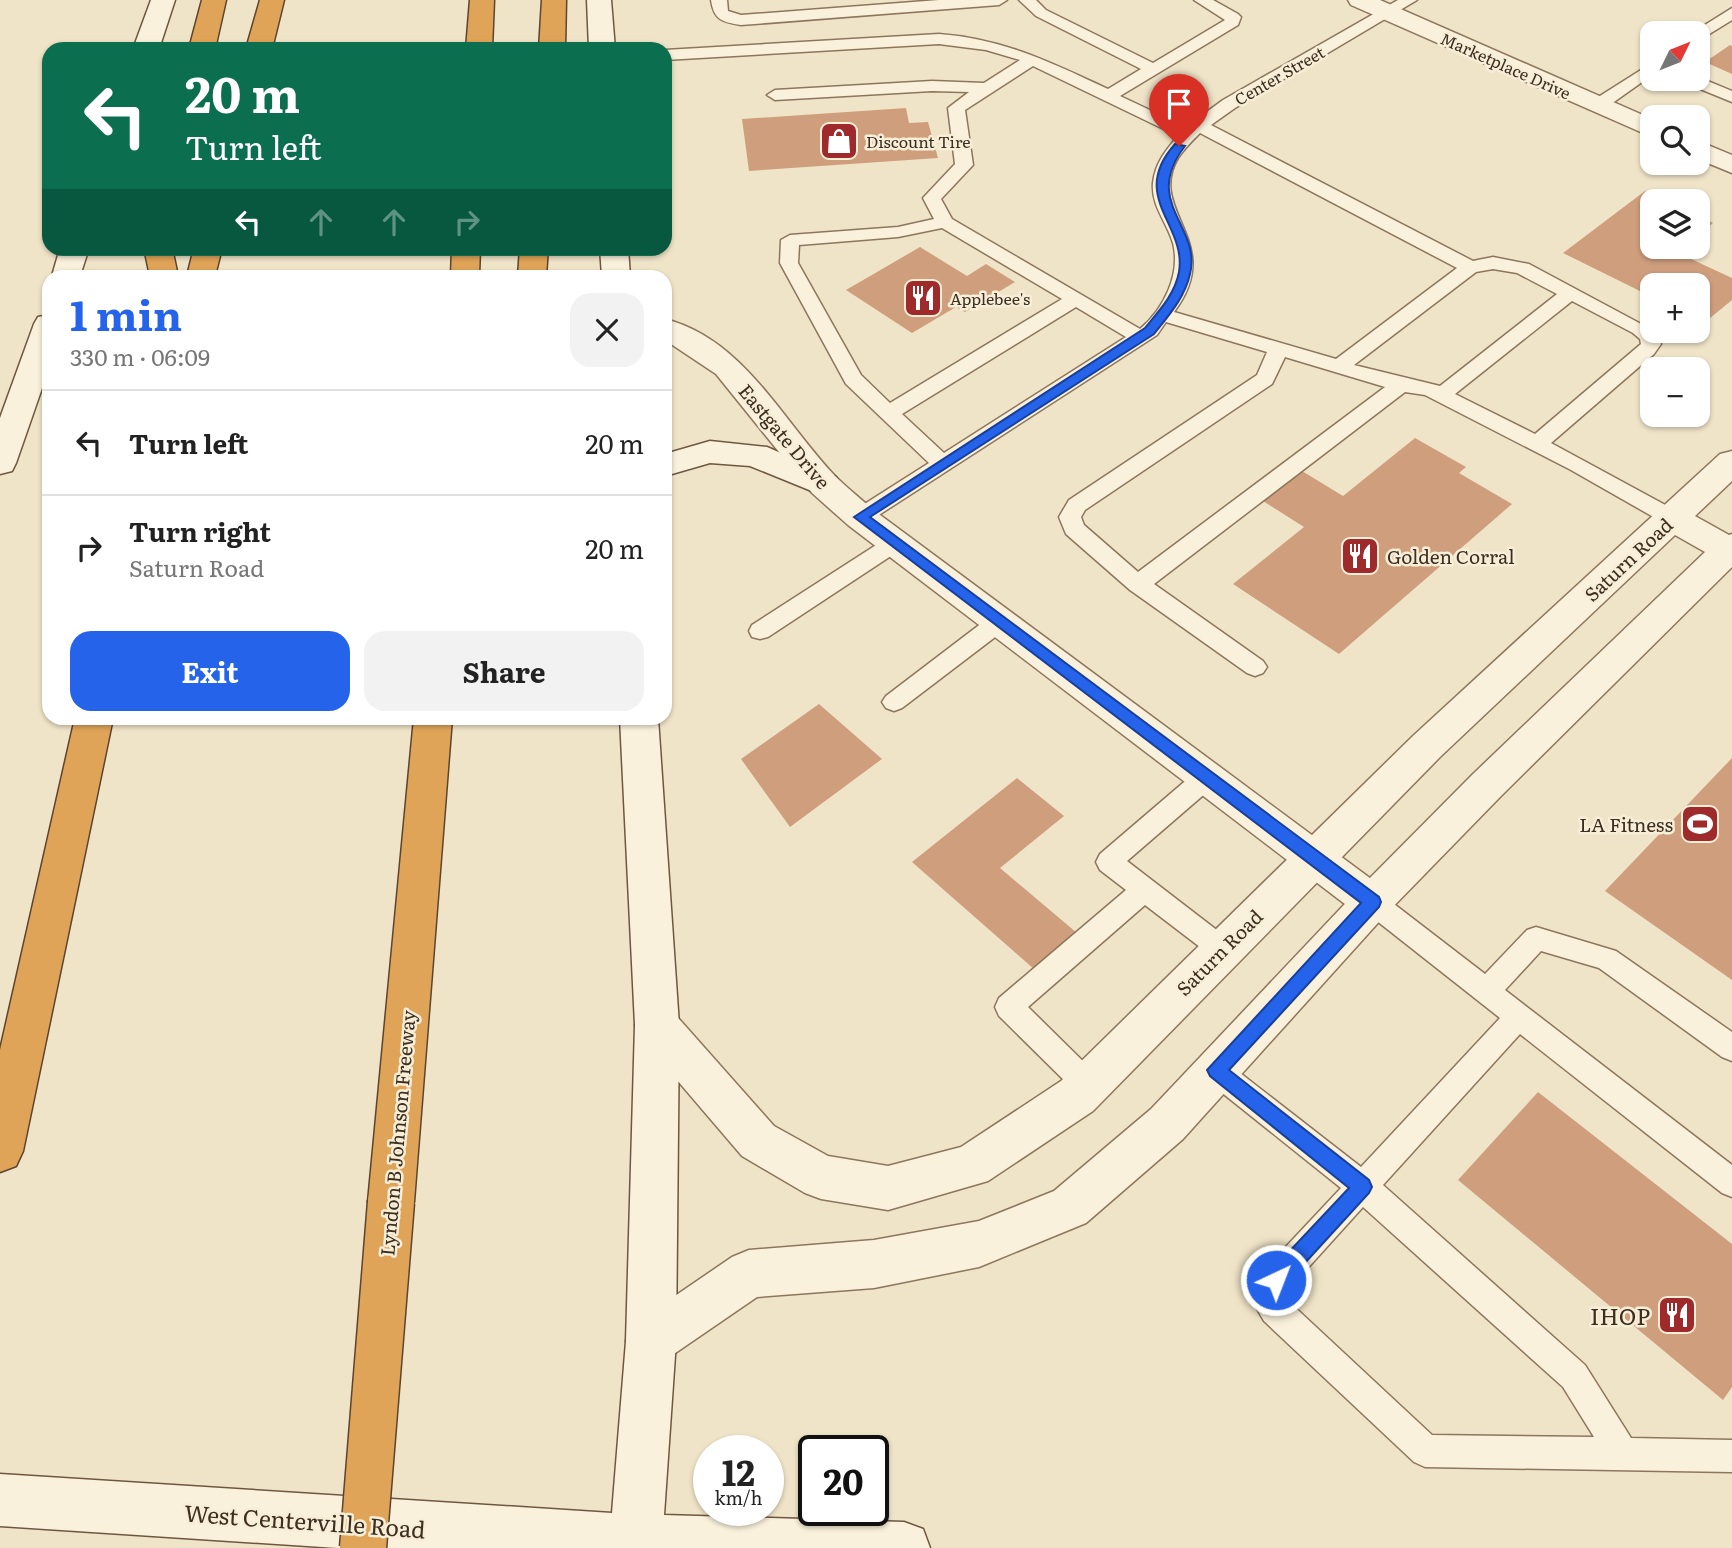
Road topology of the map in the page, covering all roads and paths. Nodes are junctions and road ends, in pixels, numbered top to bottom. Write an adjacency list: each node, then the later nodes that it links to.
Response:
1 (163, 0): 16 (street)
2 (214, 0): 17 (highway)
3 (272, 0): 18 (highway)
4 (482, 0): 19 (highway)
5 (554, 0): 20 (highway)
6 (599, 0): 21 (street)
7 (719, 0): 13 (lane)
8 (999, 0): 13 (lane)
9 (1027, 0): 25 (lane)
10 (1202, 0): 25 (lane)
11 (1360, 0): 12 (street, Marketplace Drive)
12 (1398, 6): 32 (street, Marketplace Drive); 34 (lane, Center Street)
13 (803, 7): 22 (lane)
14 (1732, 13): 15 (lane)
15 (1710, 28)
16 (148, 42)
17 (204, 42)
18 (261, 42)
19 (479, 42)
20 (552, 42)
21 (602, 42)
22 (810, 47): 23 (lane); 24 (lane)
23 (672, 55)
24 (1032, 59): 27 (lane); 30 (lane)
25 (1153, 69): 30 (lane)
26 (1640, 76): 32 (lane)
27 (990, 88): 29 (lane); 37 (lane)
28 (1710, 88): 31 (lane)
29 (775, 95)
30 (1108, 96): 34 (lane)
31 (1732, 97)
32 (1598, 105): 33 (street, Marketplace Drive)
33 (1640, 124)
34 (1194, 130): 38 (lane); 41 (lane, Center Street)
35 (1710, 155): 36 (street)
36 (1732, 165)
37 (945, 222): 40 (lane); 49 (lane)
38 (1470, 267): 39 (lane); 46 (lane)
39 (1570, 293): 48 (lane); 50 (lane)
40 (1076, 299): 43 (lane); 49 (lane)
41 (1162, 315): 43 (lane, Center Street); 45 (lane)
42 (672, 332): 55 (street, Eastgate Drive)
43 (1140, 337): 54 (lane, Center Street)
44 (42, 344): 52 (street)
45 (1279, 348): 46 (lane); 60 (lane)
46 (1340, 366): 47 (lane)
47 (1401, 385): 48 (lane); 60 (lane)
48 (1441, 395): 50 (lane)
49 (888, 413): 54 (lane)
50 (1537, 444): 57 (lane)
51 (1732, 462): 57 (street, Saturn Road)
52 (0, 463)
53 (672, 463): 55 (street)
54 (943, 464): 56 (lane, Center Street)
55 (824, 485): 56 (street, Eastgate Drive)
56 (860, 517): 58 (street, Eastgate Drive)
57 (1672, 518): 59 (street); 69 (street, Saturn Road)
58 (895, 543): 61 (street, Eastgate Drive); 62 (lane)
59 (1731, 550): 71 (street)
60 (1138, 584): 63 (lane)
61 (999, 622): 64 (lane); 68 (street, Eastgate Drive)
62 (760, 631)
63 (1255, 667)
64 (894, 702)
65 (92, 725): 79 (highway)
66 (432, 725): 87 (highway, Lyndon B Johnson Freeway, bridge)
67 (639, 725): 75 (street)
68 (1206, 778): 69 (street, Eastgate Drive); 70 (lane)
69 (1313, 858): 71 (street, Eastgate Drive); 72 (street, Saturn Road)
70 (1145, 890): 72 (lane); 78 (lane)
71 (1373, 902): 73 (lane); 77 (street)
72 (1222, 949): 78 (street, Saturn Road)
73 (1486, 991): 74 (lane); 76 (lane)
74 (1519, 1016): 80 (lane); 81 (lane)
75 (657, 1025): 78 (street, Saturn Road); 82 (street)
76 (1732, 1048)
77 (1216, 1070): 81 (lane); 82 (street)
78 (1087, 1084)
79 (4, 1135)
80 (1732, 1183)
81 (1363, 1187): 83 (lane); 83 (lane)
82 (651, 1341): 86 (street)
83 (1621, 1452): 84 (lane)
84 (1732, 1456)
85 (0, 1500): 86 (street, West Centerville Road)
86 (635, 1545): 88 (street, West Centerville Road)
87 (363, 1548)
88 (904, 1548)

